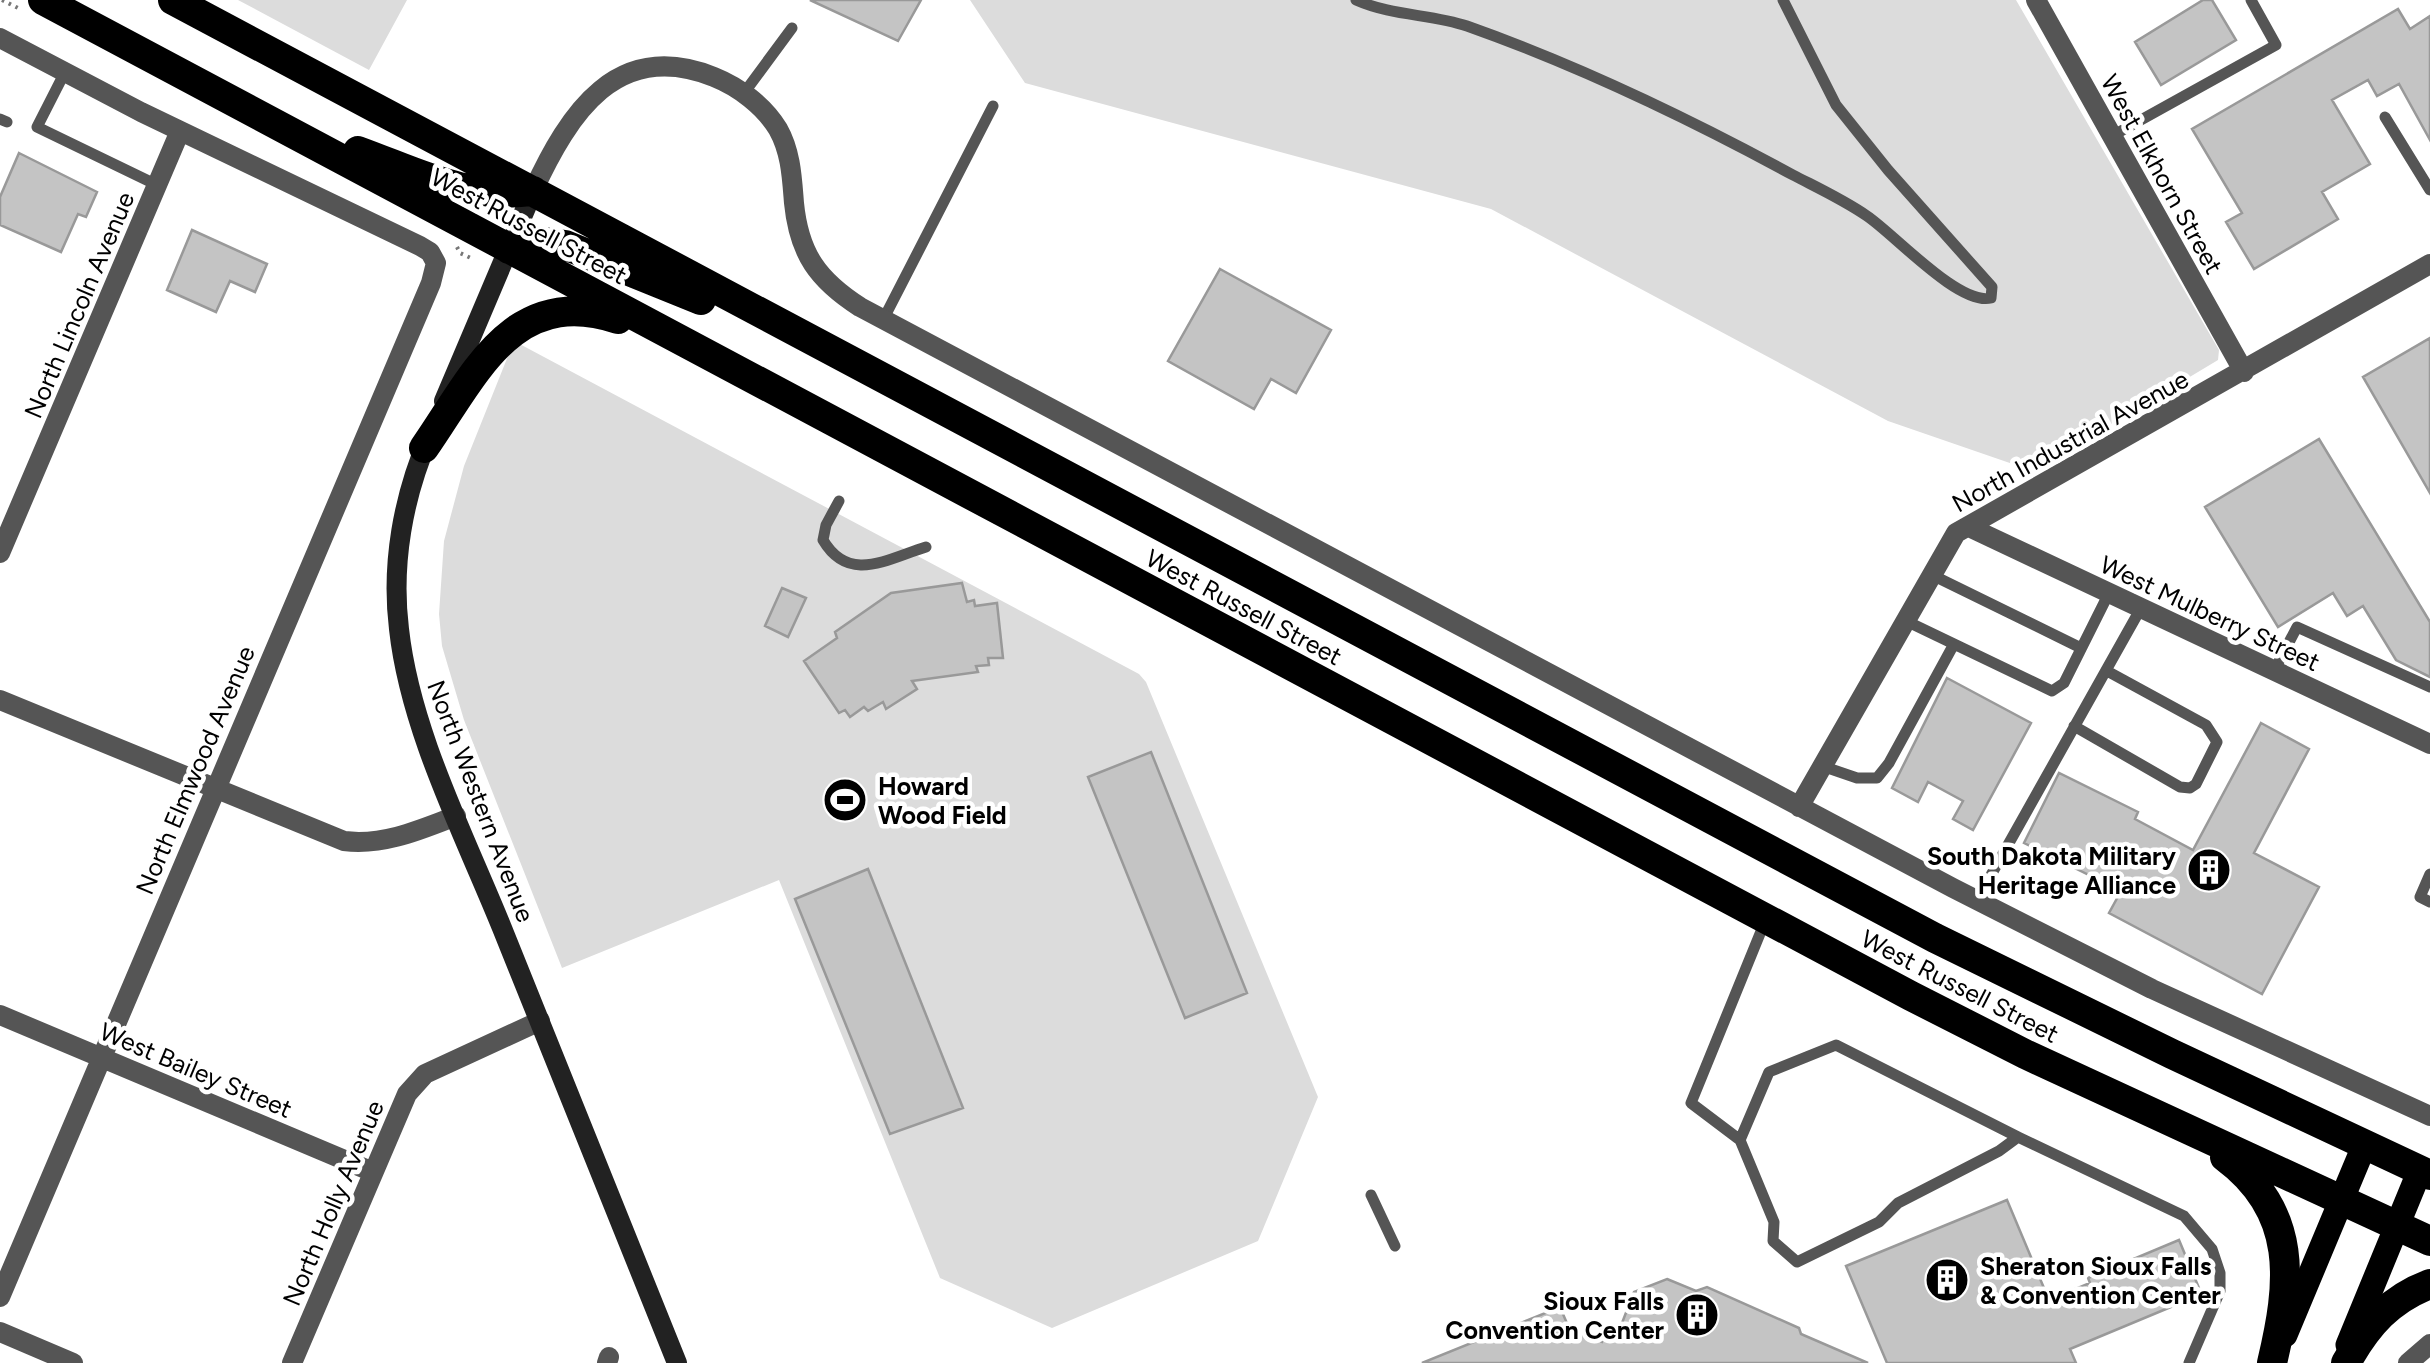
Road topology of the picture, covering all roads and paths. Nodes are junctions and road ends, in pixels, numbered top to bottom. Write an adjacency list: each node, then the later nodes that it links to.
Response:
1 (43, 0): 12 (highway, West Russell Street)
2 (173, 0): 18 (highway, West Russell Street)
3 (1356, 0): 4 (lane)
4 (1783, 0)
5 (2036, 0): 15 (street, West Elkhorn Street)
6 (2250, 0): 15 (lane)
7 (792, 28): 10 (lane)
8 (0, 38): 9 (street)
9 (64, 72): 14 (street); 16 (lane)
10 (744, 93): 18 (street, West Russell Street); 21 (street, West Russell Street)
11 (993, 106): 21 (lane)
12 (256, 114): 18 (highway); 19 (highway, West Russell Street)
13 (2385, 117): 17 (lane)
14 (180, 131): 16 (street, North Lincoln Avenue); 43 (street, North Elmwood Avenue)
15 (2112, 136): 24 (street, West Elkhorn Street)
16 (157, 185): 29 (street, North Lincoln Avenue)
17 (2430, 190)
18 (533, 191): 19 (street, North Western Avenue); 22 (highway, West Russell Street)
19 (509, 249): 22 (highway); 23 (highway, West Russell Street); 25 (street, North Western Avenue)
20 (2430, 264): 24 (street, North Industrial Avenue)
21 (882, 320): 44 (street, West Russell Street)
22 (825, 347): 57 (highway, West Russell Street)
23 (723, 363): 25 (highway); 49 (highway, West Russell Street)
24 (2244, 372): 27 (street, North Industrial Avenue)
25 (424, 448): 45 (street, North Western Avenue)
26 (839, 501): 28 (lane)
27 (1969, 527): 30 (street, North Industrial Avenue); 31 (street, West Mulberry Street)
28 (926, 547)
29 (0, 553)
30 (1930, 574): 33 (street, North Industrial Avenue); 35 (lane)
31 (2109, 593): 32 (street, West Mulberry Street); 35 (lane)
32 (2141, 608): 36 (lane); 37 (street, West Mulberry Street)
33 (1904, 620): 34 (lane); 42 (street, North Industrial Avenue)
34 (1954, 644): 35 (lane); 42 (lane)
35 (2081, 648)
36 (2106, 670): 40 (lane); 40 (lane)
37 (2274, 670): 38 (lane); 41 (street, West Mulberry Street)
38 (2430, 687)
39 (0, 700): 43 (street)
40 (2074, 726): 47 (lane)
41 (2430, 744)
42 (1822, 766): 44 (street, North Industrial Avenue)
43 (214, 789): 45 (street); 52 (street, North Elmwood Avenue)
44 (1799, 807): 47 (street, West Russell Street)
45 (456, 816): 51 (street, North Western Avenue)
46 (2430, 874): 48 (lane)
47 (1977, 900): 53 (street, West Russell Street)
48 (2430, 902)
49 (1766, 918): 54 (highway, West Russell Street); 56 (lane)
50 (0, 1014): 52 (street, West Bailey Street)
51 (540, 1020): 58 (street, North Holly Avenue); 71 (street, North Western Avenue)
52 (101, 1057): 58 (street, West Bailey Street); 66 (street, North Elmwood Avenue)
53 (2430, 1116)
54 (2186, 1130): 61 (highway, West Russell Street); 73 (highway)
55 (2018, 1138): 56 (lane); 56 (lane); 72 (lane)
56 (1740, 1140)
57 (2364, 1146): 59 (highway, West Russell Street); 61 (main road)
58 (373, 1172): 70 (street, North Holly Avenue)
59 (2425, 1173): 62 (main road)
60 (1371, 1195): 64 (lane)
61 (2341, 1202): 62 (highway, West Russell Street); 73 (main road)
62 (2397, 1227): 63 (highway, West Russell Street); 74 (main road)
63 (2430, 1241)
64 (1395, 1246)
65 (2430, 1284): 74 (highway)
66 (0, 1297)
67 (0, 1332): 69 (street)
68 (2430, 1344): 75 (street)
69 (73, 1363)
70 (292, 1363)
71 (677, 1363)
72 (2189, 1363)
73 (2272, 1363)
74 (2343, 1363)
75 (2408, 1363)

